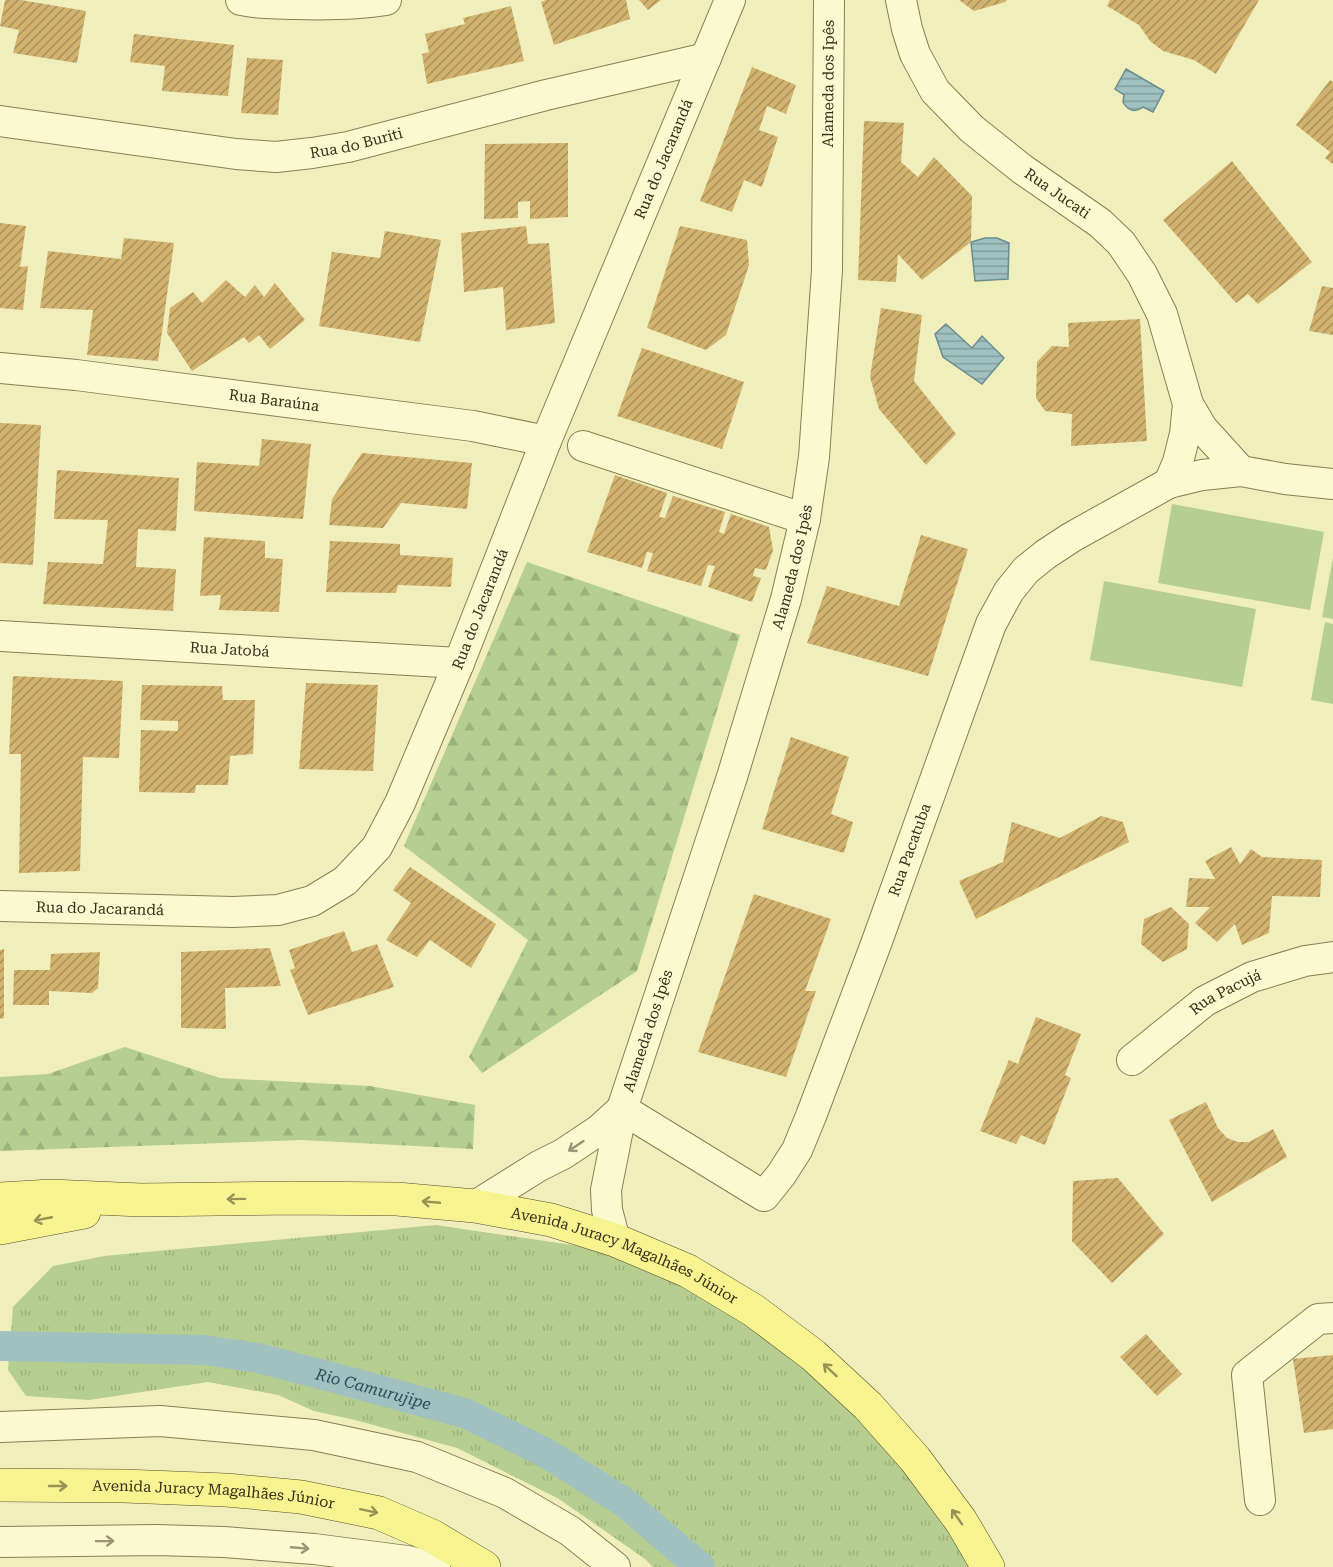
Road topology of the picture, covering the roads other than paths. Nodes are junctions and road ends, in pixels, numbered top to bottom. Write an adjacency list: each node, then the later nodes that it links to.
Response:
1 (241, 0): 2 (street)
2 (386, 0)
3 (730, 0): 6 (street, Rua do Jacarandá)
4 (829, 0): 15 (street, Alameda dos Ipês)
5 (902, 0): 9 (street, Rua Jucati)
6 (706, 58): 7 (street, Rua do Buriti); 10 (street, Rua do Jacarandá)
7 (0, 121)
8 (0, 368): 10 (street, Rua Baraúna)
9 (1188, 404): 12 (street, Rua Jucati); 13 (street, Rua Jucati)
10 (546, 441): 17 (street, Rua do Jacarandá)
11 (584, 446): 15 (street)
12 (1241, 471): 13 (street, Rua Pacatuba); 14 (street)
13 (1170, 483): 21 (street, Rua Pacatuba)
14 (1333, 484)
15 (805, 519): 21 (street, Alameda dos Ipês)
16 (0, 636): 17 (street, Rua Jatobá)
17 (459, 663): 18 (street, Rua do Jacarandá)
18 (0, 906)
19 (1333, 957): 20 (street, Rua Pacujá)
20 (1132, 1060)
21 (622, 1109): 24 (street, Alameda dos Ipês, one-way to 24); 26 (street, Alameda dos Ipês)
22 (0, 1199): 23 (main road, Avenida Juracy Magalhães Júnior)
23 (141, 1200): 24 (main road, Avenida Juracy Magalhães Júnior, one-way to 23); 25 (main road, Avenida Juracy Magalhães Júnior, one-way to 25)
24 (475, 1206): 26 (main road, Avenida Juracy Magalhães Júnior)
25 (0, 1228)
26 (615, 1240): 37 (main road, Avenida Juracy Magalhães Júnior, one-way to 26)
27 (1333, 1318): 30 (street)
28 (0, 1427): 36 (street)
29 (0, 1485): 35 (main road, Avenida Juracy Magalhães Júnior, one-way to 35)
30 (1260, 1500)
31 (0, 1542): 32 (street, one-way to 32)
32 (224, 1542): 33 (street); 34 (street, one-way to 34)
33 (271, 1567)
34 (435, 1567)
35 (484, 1567)
36 (615, 1567)
37 (988, 1567)

